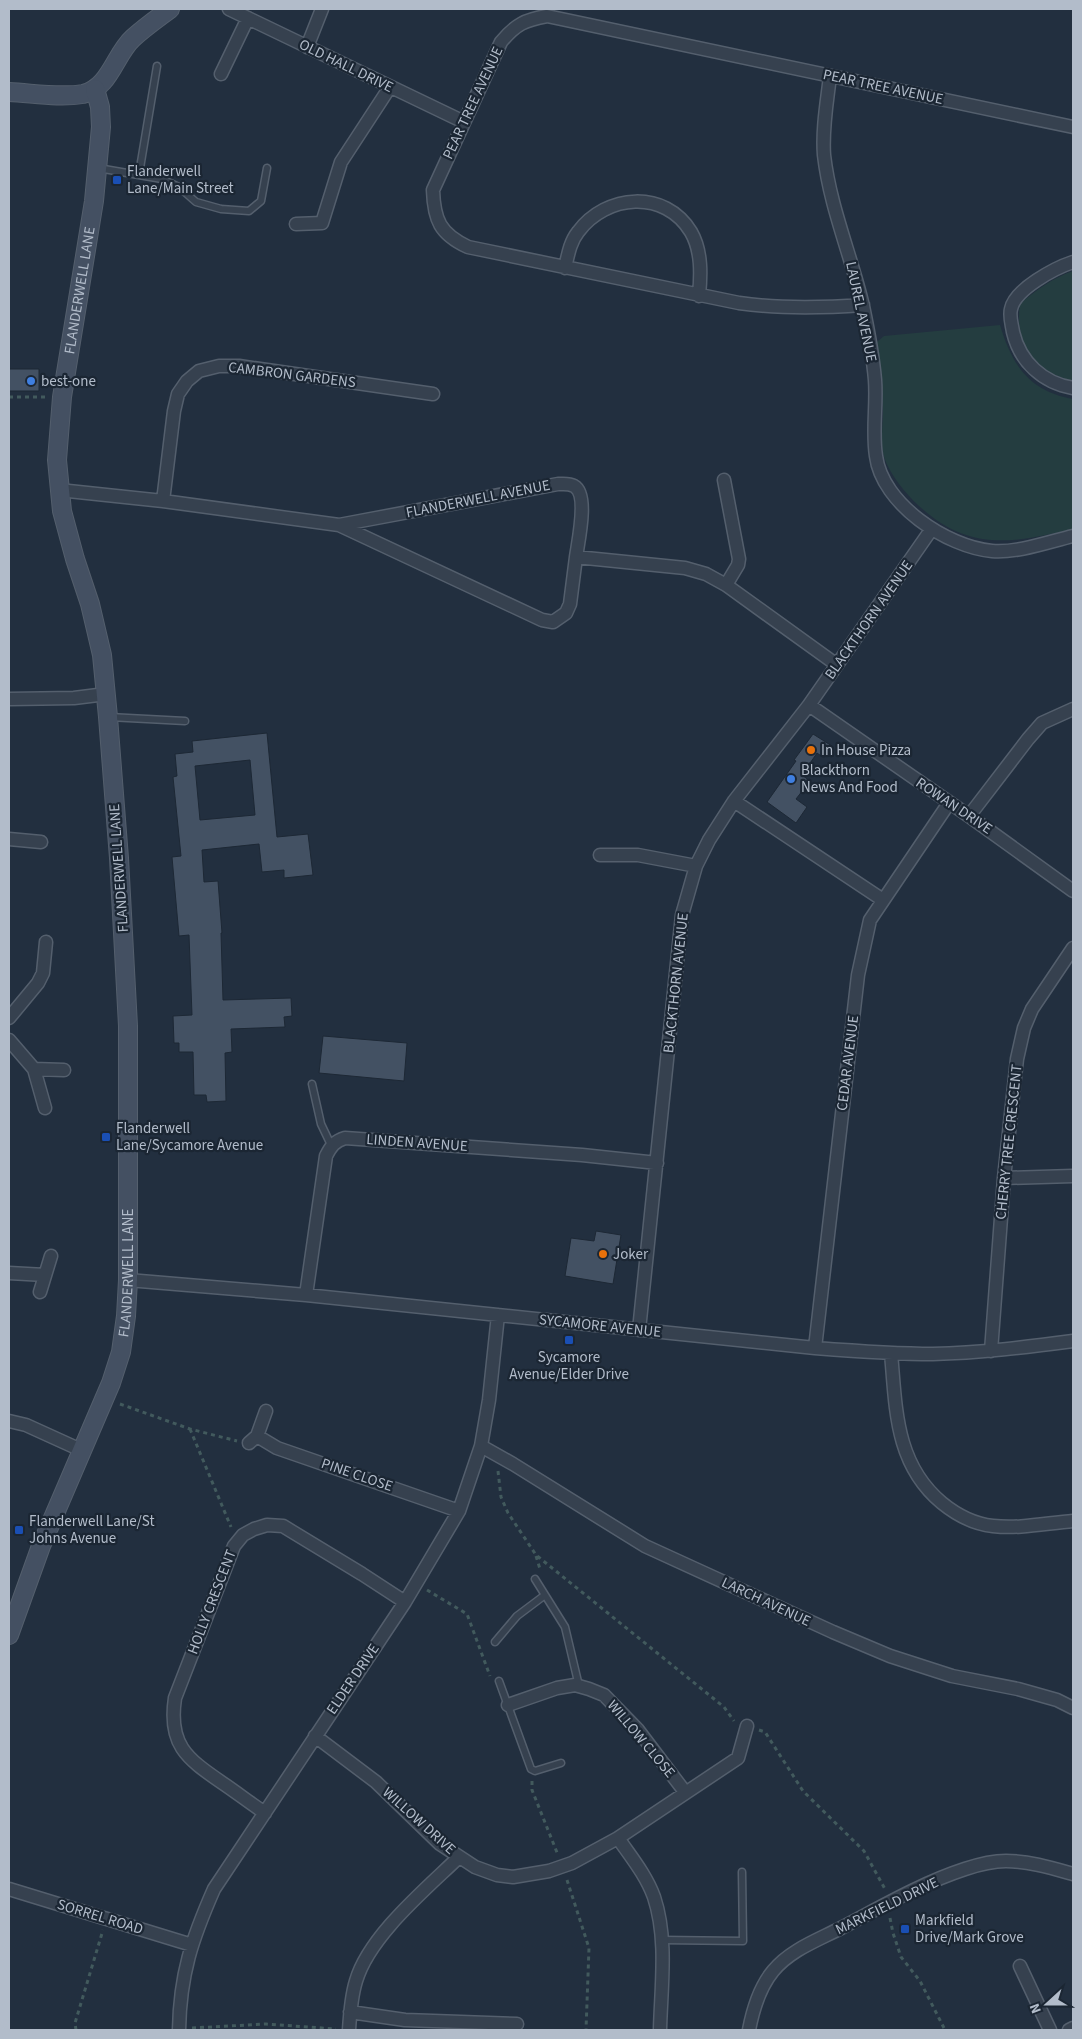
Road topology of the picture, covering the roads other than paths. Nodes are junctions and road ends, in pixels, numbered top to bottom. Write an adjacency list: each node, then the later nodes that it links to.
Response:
1 (170, 9): 10 (street)
2 (229, 9): 4 (street, OLD HALL DRIVE)
3 (322, 9): 5 (street)
4 (248, 18): 5 (street, OLD HALL DRIVE); 7 (street)
5 (307, 47): 9 (street, OLD HALL DRIVE)
6 (157, 66): 16 (lane)
7 (221, 74)
8 (830, 76): 12 (street, PEAR TREE AVENUE); 13 (street, PEAR TREE AVENUE); 21 (street, LAUREL AVENUE)
9 (390, 87): 12 (street, OLD HALL DRIVE); 17 (street)
10 (95, 89): 11 (street); 14 (street, FLANDERWELL LANE)
11 (9, 92)
12 (464, 122): 19 (street, PEAR TREE AVENUE)
13 (1073, 127)
14 (97, 168): 16 (lane); 25 (street, FLANDERWELL LANE)
15 (266, 168): 16 (lane)
16 (139, 174)
17 (296, 224)
18 (1073, 262): 22 (street)
19 (566, 268): 20 (street, PEAR TREE AVENUE); 20 (street)
20 (699, 296): 21 (street, PEAR TREE AVENUE)
21 (863, 305): 28 (street, LAUREL AVENUE)
22 (1073, 388)
23 (433, 394): 26 (street, CAMBRON GARDENS)
24 (724, 480): 31 (street)
25 (59, 490): 26 (street, FLANDERWELL AVENUE); 33 (street, FLANDERWELL LANE)
26 (163, 501): 27 (street, FLANDERWELL AVENUE)
27 (339, 525): 30 (street, FLANDERWELL AVENUE); 30 (street, FLANDERWELL AVENUE)
28 (931, 530): 29 (street); 32 (street, BLACKTHORN AVENUE)
29 (1073, 536)
30 (576, 557): 31 (street)
31 (726, 585): 32 (street)
32 (837, 665): 35 (street, BLACKTHORN AVENUE)
33 (106, 694): 34 (street); 37 (street, FLANDERWELL LANE)
34 (9, 699)
35 (809, 705): 39 (street, BLACKTHORN AVENUE); 40 (street, ROWAN DRIVE)
36 (1073, 709): 41 (street)
37 (108, 717): 38 (lane); 63 (street, FLANDERWELL LANE)
38 (185, 721)
39 (734, 801): 45 (street, BLACKTHORN AVENUE); 47 (street)
40 (949, 803): 41 (street, ROWAN DRIVE); 47 (street, CEDAR AVENUE)
41 (970, 816): 46 (street, ROWAN DRIVE)
42 (9, 839): 43 (street)
43 (41, 842)
44 (600, 855): 45 (street)
45 (696, 866): 57 (street, BLACKTHORN AVENUE)
46 (1073, 891)
47 (883, 900): 69 (street, CEDAR AVENUE)
48 (46, 942): 50 (street)
49 (1073, 948): 59 (street, CHERRY TREE CRESCENT)
50 (9, 1018)
51 (9, 1040): 52 (street)
52 (34, 1069): 53 (street); 55 (street)
53 (64, 1070)
54 (312, 1084): 56 (lane)
55 (44, 1108)
56 (331, 1146): 57 (street, LINDEN AVENUE); 65 (street)
57 (657, 1163): 67 (street, BLACKTHORN AVENUE)
58 (1073, 1176): 59 (street)
59 (1004, 1178): 70 (street, CHERRY TREE CRESCENT)
60 (51, 1256): 62 (street)
61 (9, 1272): 62 (street)
62 (45, 1275): 64 (street)
63 (128, 1280): 65 (street, SYCAMORE AVENUE); 75 (street, FLANDERWELL LANE)
64 (40, 1292)
65 (306, 1295): 66 (street, SYCAMORE AVENUE)
66 (498, 1315): 67 (street, SYCAMORE AVENUE); 74 (street, ELDER DRIVE)
67 (639, 1330): 69 (street, SYCAMORE AVENUE)
68 (1073, 1341): 70 (street, SYCAMORE AVENUE)
69 (815, 1348): 71 (street, SYCAMORE AVENUE)
70 (991, 1351): 71 (street, SYCAMORE AVENUE)
71 (891, 1353): 77 (street)
72 (266, 1411): 76 (street, PINE CLOSE)
73 (9, 1420): 75 (street)
74 (480, 1446): 76 (street, ELDER DRIVE); 86 (street, LARCH AVENUE)
75 (81, 1450): 81 (street, FLANDERWELL LANE)
76 (459, 1511): 80 (street, ELDER DRIVE)
77 (1073, 1521)
78 (535, 1579): 79 (lane)
79 (545, 1595): 82 (lane); 84 (lane)
80 (405, 1602): 88 (street, ELDER DRIVE); 91 (street, HOLLY CRESCENT)
81 (9, 1635)
82 (496, 1642)
83 (499, 1680): 85 (lane)
84 (579, 1686): 85 (street, WILLOW CLOSE); 90 (street, WILLOW CLOSE)
85 (508, 1705): 89 (lane)
86 (1073, 1708)
87 (747, 1726): 90 (street, WILLOW CLOSE)
88 (315, 1736): 91 (street, ELDER DRIVE); 93 (street, WILLOW DRIVE)
89 (561, 1763)
90 (685, 1792): 92 (street, WILLOW CLOSE)
91 (265, 1813): 98 (street, ELDER DRIVE)
92 (618, 1838): 93 (street, WILLOW DRIVE); 97 (street)
93 (459, 1857): 100 (street)
94 (742, 1872): 97 (lane)
95 (1073, 1874): 106 (street, MARKFIELD DRIVE)
96 (9, 1889): 98 (street, SORREL ROAD)
97 (662, 1940): 105 (street)
98 (192, 1945): 103 (street, ELDER DRIVE)
99 (1020, 1966): 107 (street)
100 (350, 2012): 101 (street); 104 (street)
101 (517, 2024)
102 (1073, 2028): 108 (street)
103 (179, 2030)
104 (349, 2030)
105 (660, 2030)
106 (750, 2030)
107 (1050, 2030)
108 (1069, 2030)

